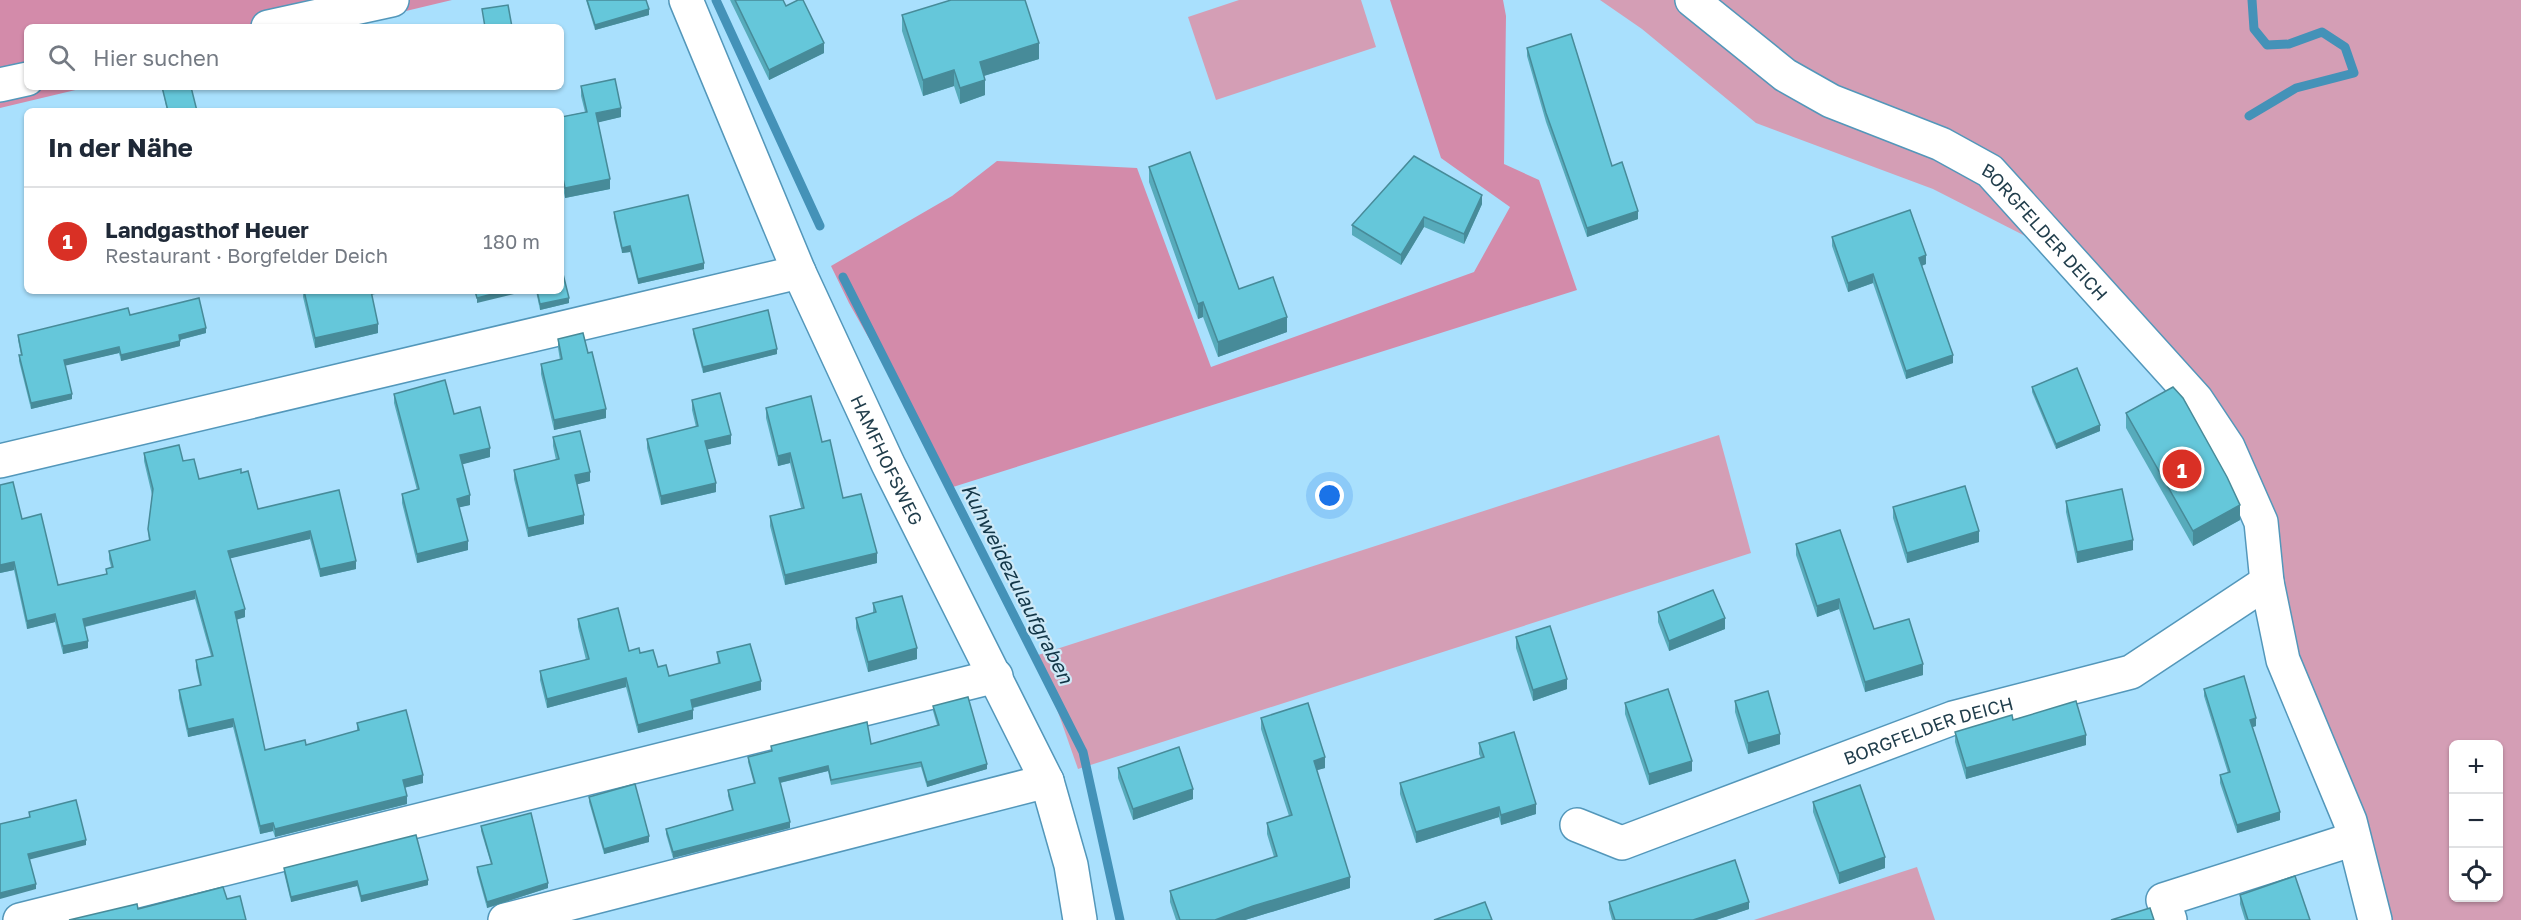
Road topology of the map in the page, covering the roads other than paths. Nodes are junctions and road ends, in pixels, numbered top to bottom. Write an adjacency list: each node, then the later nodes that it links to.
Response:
1 (392, 0): 4 (street)
2 (686, 0): 7 (street, HAMFHOFSWEG)
3 (1692, 0): 9 (street, BORGFELDER DEICH)
4 (282, 24)
5 (24, 80): 6 (street)
6 (0, 85)
7 (799, 272): 8 (street); 10 (street, HAMFHOFSWEG)
8 (0, 461)
9 (2267, 582): 12 (street, BORGFELDER DEICH); 13 (street, BORGFELDER DEICH)
10 (996, 676): 11 (street, HAMFHOFSWEG); 14 (street)
11 (1047, 781): 15 (street); 16 (street, HAMFHOFSWEG)
12 (1576, 825)
13 (2354, 839): 17 (street); 18 (street, BORGFELDER DEICH)
14 (20, 920)
15 (505, 920)
16 (1080, 920)
17 (2170, 920)
18 (2375, 920)

